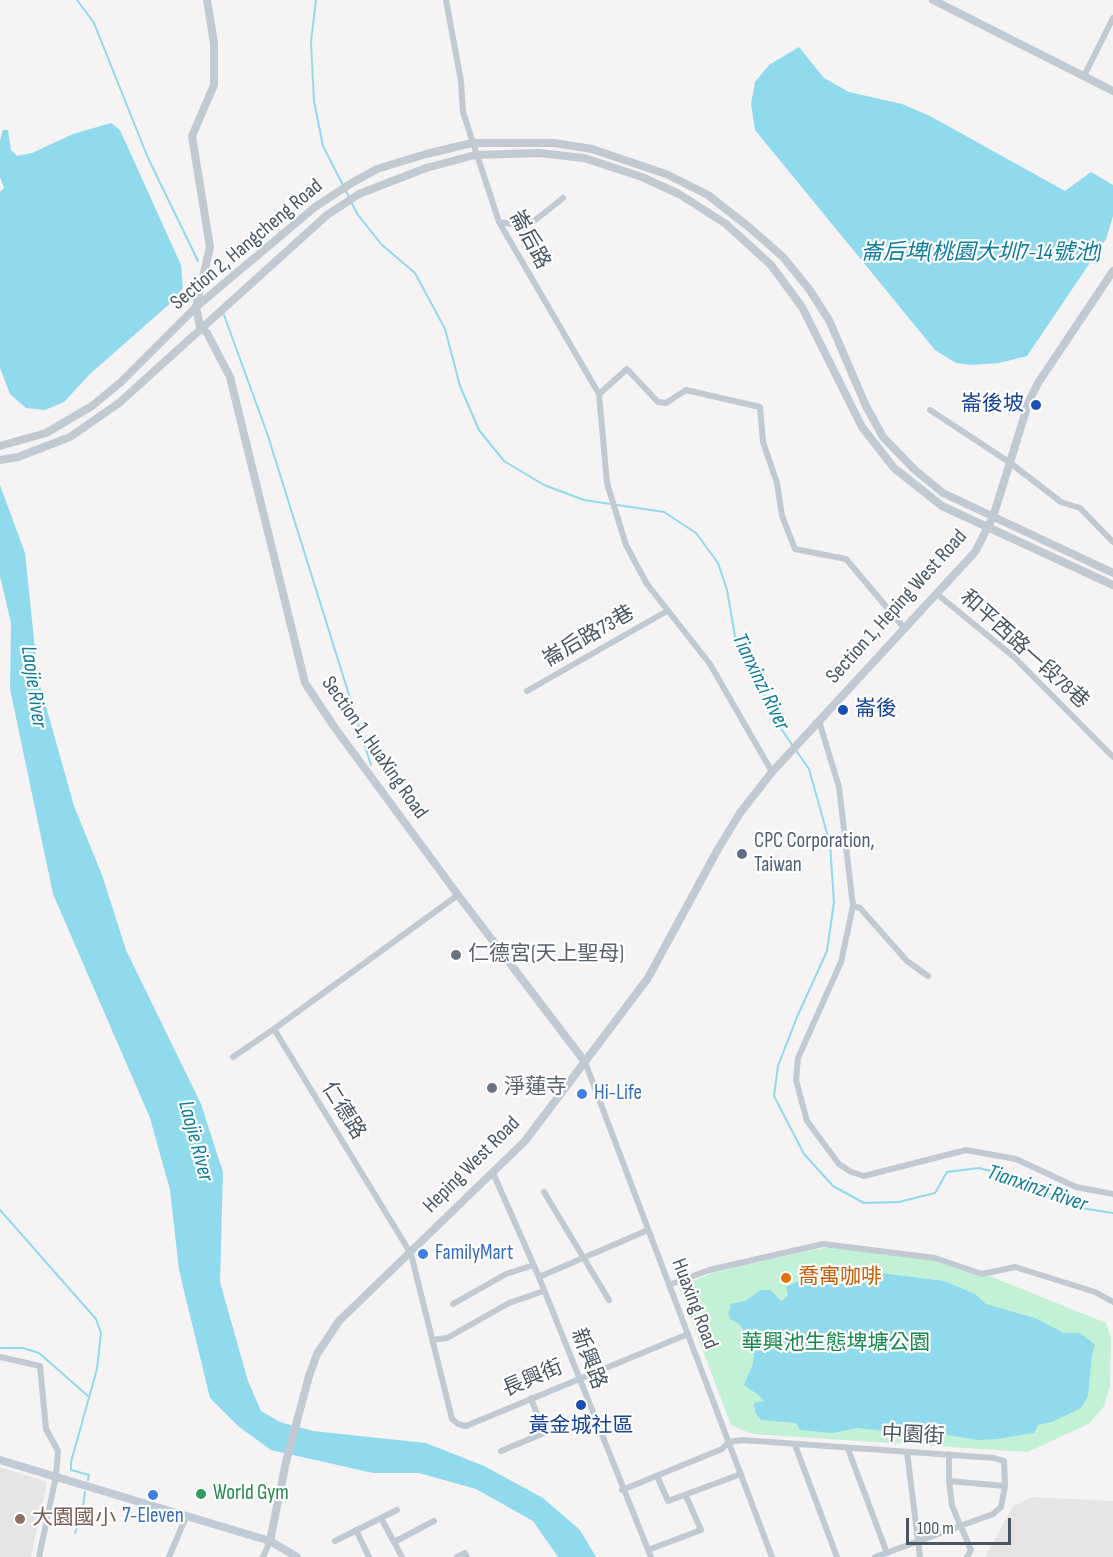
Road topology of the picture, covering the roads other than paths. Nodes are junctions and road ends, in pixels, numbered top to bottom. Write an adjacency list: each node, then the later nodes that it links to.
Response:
1 (207, 0): 12 (street)
2 (446, 0): 7 (street, 崙后路)
3 (933, 0): 5 (street)
4 (1113, 18): 5 (street)
5 (1084, 76): 6 (street)
6 (1113, 91)
7 (472, 143): 8 (street, 崙后路); 12 (street, Section 2, Hangcheng Road); 19 (street, Section 2, Hangcheng Road)
8 (475, 155): 10 (street, 崙后路); 13 (street, Section 2, Hangcheng Road); 20 (street, Section 2, Hangcheng Road)
9 (563, 198): 10 (street)
10 (499, 222): 14 (street, 崙后路)
11 (1113, 271): 18 (street, Section 1, Heping West Road)
12 (196, 307): 13 (street, Section 1, HuaXing Road); 16 (street, Section 2, Hangcheng Road)
13 (200, 327): 17 (street, Section 2, Hangcheng Road); 32 (street, Section 1, HuaXing Road)
14 (599, 394): 25 (street, 崙后路); 26 (street)
15 (930, 410): 18 (street)
16 (0, 446)
17 (0, 460)
18 (1010, 463): 19 (street, Section 1, Heping West Road); 21 (street)
19 (993, 517): 20 (street, Section 1, Heping West Road); 22 (street, Section 2, Hangcheng Road)
20 (988, 528): 23 (street, Section 2, Hangcheng Road); 24 (street, Section 1, Heping West Road)
21 (1113, 542)
22 (1113, 573)
23 (1113, 585)
24 (937, 594): 26 (street, Section 1, Heping West Road); 29 (street, 和平西路一段78巷)
25 (667, 611): 27 (street, 崙后路73巷); 31 (street)
26 (905, 629): 28 (street, Section 1, Heping West Road)
27 (527, 691)
28 (819, 722): 30 (street, Section 1, Heping West Road); 33 (street)
29 (1113, 758)
30 (784, 760): 31 (street, Heping West Road)
31 (772, 772): 37 (street, Heping West Road)
32 (458, 895): 35 (street); 37 (street, Section 1, HuaXing Road)
33 (853, 906): 34 (street); 40 (street)
34 (928, 976)
35 (274, 1029): 36 (street); 42 (street, 仁德路)
36 (233, 1057)
37 (585, 1062): 38 (street, Heping West Road); 41 (street, Huaxing Road)
38 (493, 1173): 42 (street, Heping West Road); 44 (street, 新興路)
39 (544, 1192): 43 (street)
40 (1113, 1194)
41 (648, 1230): 43 (street); 46 (street, Huaxing Road)
42 (411, 1254): 52 (street, 仁德路); 77 (street, Heping West Road)
43 (585, 1258): 45 (street); 48 (street)
44 (534, 1265): 45 (street, 新興路); 50 (street)
45 (539, 1277): 47 (street, 新興路)
46 (669, 1285): 49 (street); 51 (street, Huaxing Road)
47 (544, 1291): 52 (street); 54 (street, 新興路)
48 (609, 1300)
49 (1113, 1302)
50 (453, 1304)
51 (688, 1334): 54 (street, 長興街); 57 (street, Huaxing Road)
52 (432, 1340): 56 (street, 仁德路)
53 (0, 1357): 65 (street)
54 (578, 1378): 55 (street, 長興街); 69 (street, 新興路)
55 (531, 1398): 56 (street, 長興街); 60 (street)
56 (458, 1424)
57 (729, 1442): 58 (street, 中園街); 64 (street, Huaxing Road); 66 (street)
58 (795, 1445): 59 (street, 中園街); 92 (street)
59 (848, 1449): 61 (street, 中園街); 81 (street)
60 (501, 1450)
61 (907, 1452): 62 (street, 中園街); 79 (street)
62 (949, 1454): 67 (street); 68 (street, 中園街)
63 (0, 1460): 65 (main road)
64 (741, 1474): 70 (street); 91 (street, Huaxing Road)
65 (56, 1476): 72 (main road); 84 (street)
66 (657, 1476): 69 (street); 70 (street)
67 (949, 1481): 68 (street); 75 (street)
68 (1005, 1486): 75 (street)
69 (622, 1490): 82 (street, 新興路)
70 (686, 1496): 82 (street)
71 (397, 1510): 73 (street)
72 (186, 1517): 77 (main road); 85 (street)
73 (381, 1518): 76 (street); 80 (street)
74 (434, 1521): 80 (street)
75 (960, 1525): 79 (street); 95 (street)
76 (356, 1530): 78 (street); 88 (street)
77 (270, 1541): 86 (street); 87 (main road)
78 (335, 1541)
79 (919, 1541): 81 (street); 94 (street)
80 (394, 1542): 89 (street)
81 (887, 1553): 93 (street)
82 (649, 1554)
83 (466, 1555): 90 (street)
84 (39, 1557)
85 (169, 1557)
86 (264, 1557)
87 (297, 1557)
88 (369, 1557)
89 (402, 1557)
90 (457, 1557)
91 (772, 1557)
92 (837, 1557)
93 (875, 1557)
94 (920, 1557)
95 (967, 1557)

